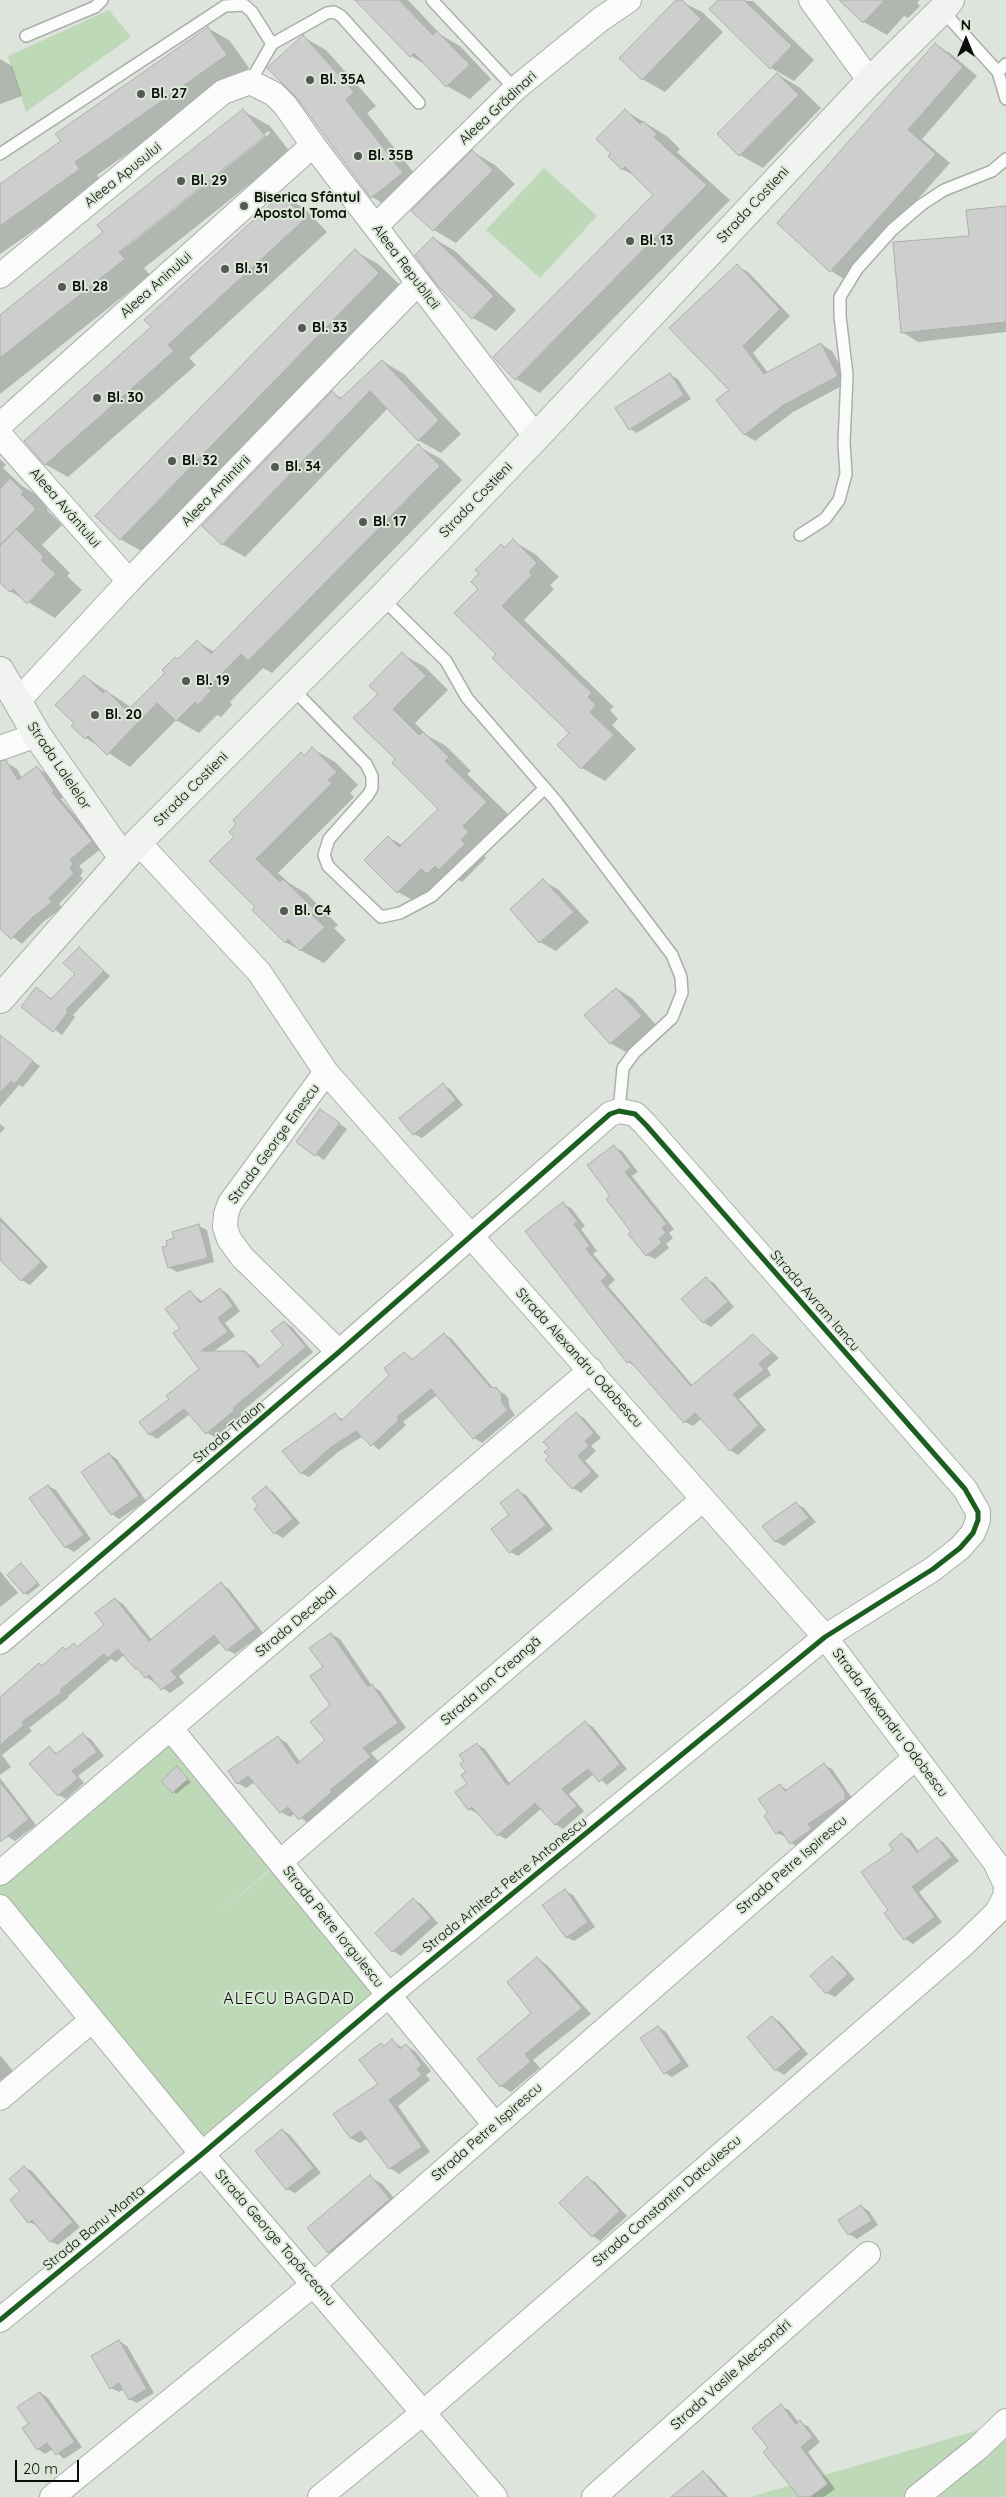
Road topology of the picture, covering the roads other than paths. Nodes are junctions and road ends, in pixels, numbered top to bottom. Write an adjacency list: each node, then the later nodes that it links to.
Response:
1 (102, 0): 6 (lane)
2 (432, 0): 11 (lane)
3 (629, 0): 11 (street, Aleea Grădinari)
4 (811, 0): 9 (street)
5 (946, 5): 8 (lane); 9 (street, Strada Costieni)
6 (26, 36)
7 (272, 44): 10 (lane); 13 (lane); 15 (lane)
8 (1002, 68): 12 (lane)
9 (870, 81): 22 (street, Strada Costieni)
10 (250, 82): 14 (street, Aleea Republicii); 18 (street, Aleea Apusului)
11 (515, 89): 17 (street, Aleea Grădinari)
12 (1006, 99)
13 (419, 103)
14 (313, 145): 17 (street, Aleea Republicii); 20 (street, Aleea Aninului)
15 (0, 154)
16 (1006, 159): 23 (lane)
17 (376, 226): 19 (street, Aleea Republicii)
18 (0, 276)
19 (418, 283): 22 (street, Aleea Republicii); 24 (street, Aleea Amintirii)
20 (0, 425)
21 (0, 435): 24 (street, Aleea Avântului)
22 (536, 438): 25 (street, Strada Costieni)
23 (800, 535)
24 (129, 581): 28 (street, Aleea Amintirii)
25 (382, 598): 27 (street, Strada Costieni); 31 (lane)
26 (0, 672): 28 (street, Strada Lalelelor)
27 (292, 688): 31 (lane); 32 (street, Strada Costieni)
28 (17, 702): 29 (street, Strada Lalelelor)
29 (37, 735): 30 (street); 32 (street, Strada Lalelelor)
30 (0, 748)
31 (546, 788): 35 (lane)
32 (131, 850): 33 (street, Strada Costieni); 34 (street, Strada Alexandru Odobescu)
33 (0, 999)
34 (326, 1072): 36 (street, Strada Alexandru Odobescu); 37 (street, Strada George Enescu)
35 (619, 1111): 36 (street); 40 (street, Strada Avram Iancu)
36 (470, 1237): 37 (street, Strada Traian); 38 (street, Strada Alexandru Odobescu)
37 (339, 1352): 41 (street, Strada Traian)
38 (591, 1370): 39 (street, Strada Alexandru Odobescu); 42 (street, Strada Decebal)
39 (702, 1500): 40 (street, Strada Alexandru Odobescu); 44 (street, Strada Ion Creangă)
40 (825, 1636): 43 (street, Strada Alexandru Odobescu); 48 (street, Strada Arhitect Petre Antonescu)
41 (0, 1642)
42 (171, 1728): 44 (street, Strada Petre Iorgulescu); 45 (street, Strada Decebal)
43 (915, 1758): 46 (street, Strada Alexandru Odobescu); 51 (street, Strada Petre Ispirescu)
44 (280, 1862): 48 (street, Strada Petre Iorgulescu)
45 (0, 1873)
46 (1006, 1890): 56 (street, Strada Constantin Datculescu)
47 (0, 1907): 49 (street, Strada George Topârceanu)
48 (389, 1995): 51 (street, Strada Petre Iorgulescu); 52 (street, Strada Arhitect Petre Antonescu)
49 (92, 2020): 50 (street); 52 (street, Strada George Topârceanu)
50 (0, 2098)
51 (495, 2125): 54 (street, Strada Petre Ispirescu)
52 (202, 2154): 54 (street, Strada George Topârceanu); 55 (street, Strada Banu Manta)
53 (868, 2254): 61 (street, Strada Vasile Alecsandri)
54 (314, 2284): 56 (street, Strada George Topârceanu); 58 (street, Strada Petre Ispirescu)
55 (0, 2320)
56 (424, 2412): 59 (street, Strada Constantin Datculescu); 60 (street, Strada George Topârceanu)
57 (1006, 2421): 62 (street)
58 (52, 2497)
59 (320, 2497)
60 (495, 2497)
61 (594, 2497)
62 (916, 2497)

